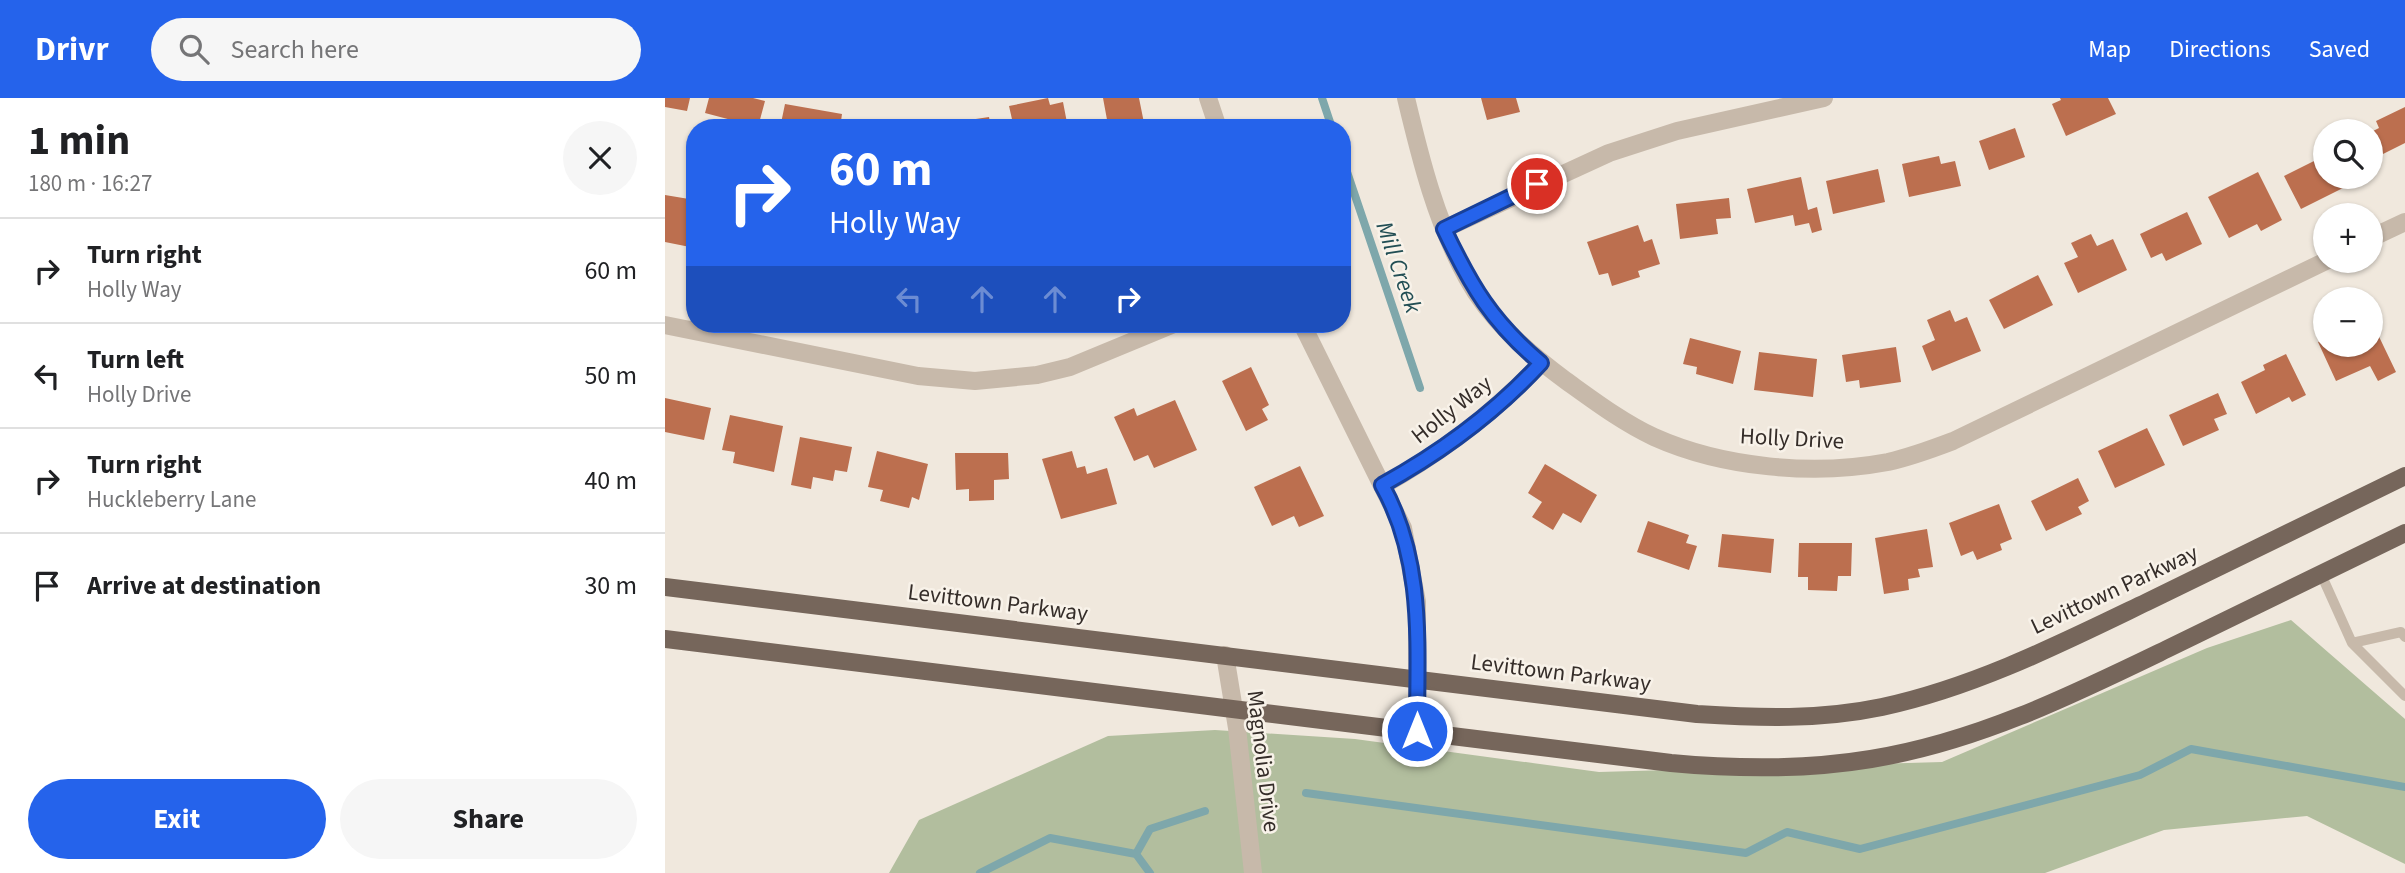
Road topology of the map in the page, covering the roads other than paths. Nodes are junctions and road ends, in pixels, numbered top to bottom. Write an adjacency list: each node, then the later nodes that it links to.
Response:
1 (1208, 98): 4 (street)
2 (1406, 98): 6 (street, Holly Drive)
3 (1824, 98): 6 (street)
4 (1215, 119)
5 (2405, 222): 7 (street)
6 (1444, 229): 14 (street, Holly Drive)
7 (2383, 233)
8 (2313, 267): 14 (street, Holly Drive)
9 (665, 325): 10 (street)
10 (686, 329)
11 (705, 333): 12 (street)
12 (1152, 333)
13 (1306, 333): 16 (street)
14 (1541, 363): 16 (street, Holly Way)
15 (2405, 476): 24 (main road, Levittown Parkway)
16 (1382, 485): 24 (street)
17 (2405, 533): 18 (main road)
18 (2321, 574): 22 (lane); 27 (main road)
19 (665, 587): 23 (main road, Levittown Parkway)
20 (2405, 637): 22 (lane)
21 (665, 639): 26 (main road)
22 (2352, 643): 25 (lane)
23 (1225, 655): 24 (main road, Levittown Parkway); 26 (street, Magnolia Drive)
24 (1417, 678): 27 (street)
25 (2405, 696)
26 (1233, 708): 27 (main road); 28 (street, Magnolia Drive)
27 (1417, 731)
28 (1253, 873)

